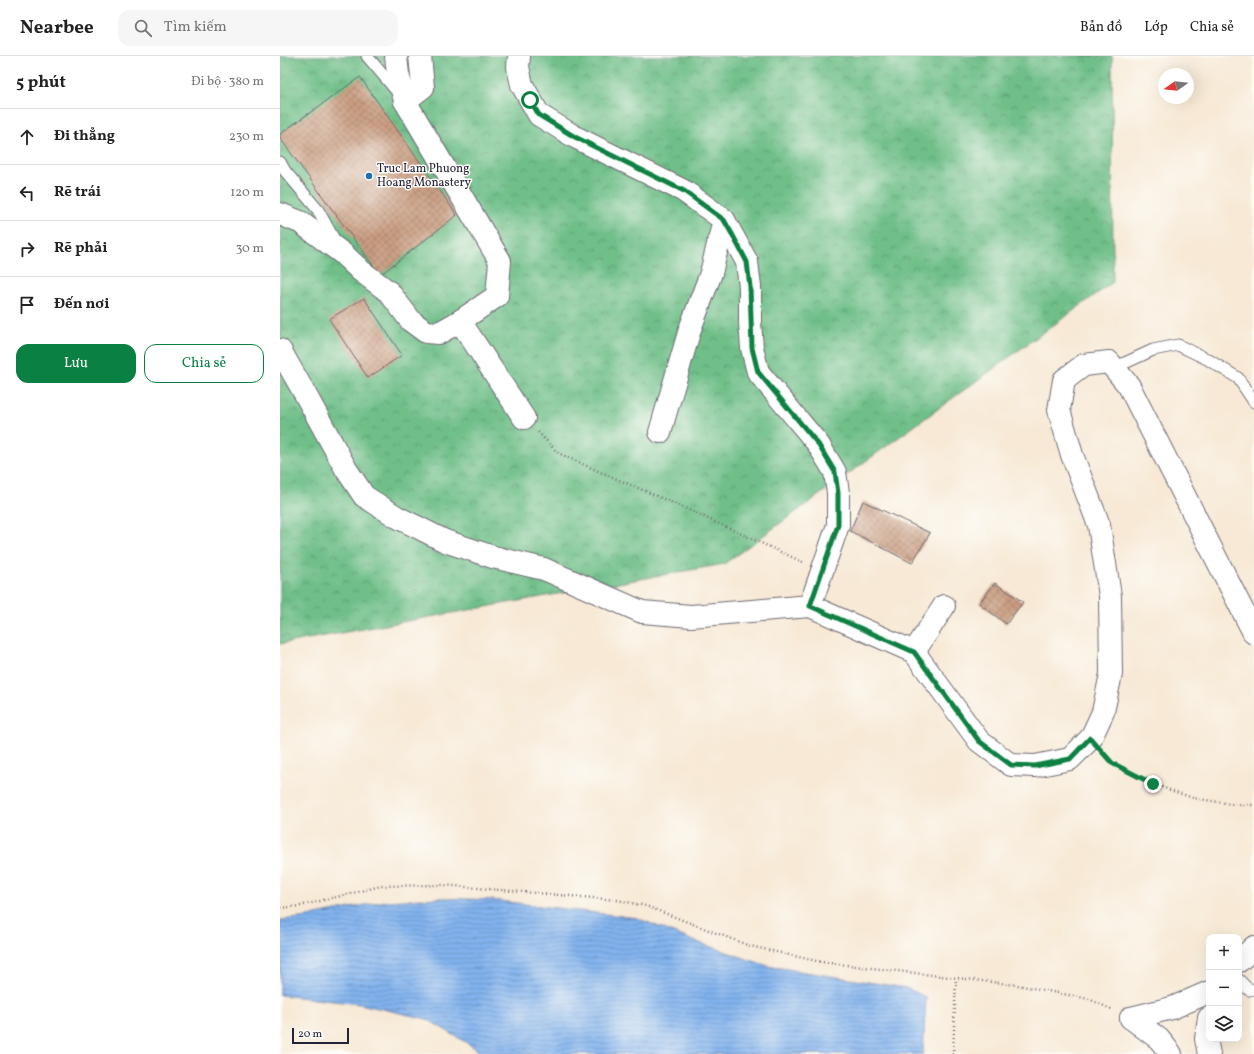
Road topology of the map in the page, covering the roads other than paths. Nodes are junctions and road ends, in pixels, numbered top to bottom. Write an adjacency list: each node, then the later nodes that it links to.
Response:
1 (367, 56): 5 (lane)
2 (396, 56): 5 (street)
3 (420, 56): 5 (street)
4 (519, 56): 8 (street)
5 (405, 101): 10 (street)
6 (282, 167): 9 (lane)
7 (280, 214): 9 (street)
8 (724, 220): 15 (street); 16 (street)
9 (342, 254): 10 (street)
10 (460, 321): 14 (street)
11 (280, 350): 16 (street)
12 (1114, 368): 13 (lane); 18 (street); 19 (street)
13 (1254, 402)
14 (524, 418)
15 (660, 432)
16 (810, 606): 19 (street)
17 (944, 606): 19 (street)
18 (1254, 633)
19 (914, 652)
20 (1254, 946): 21 (street)
21 (1242, 958)
22 (1242, 983): 23 (lane)
23 (1254, 989)
24 (1206, 993): 26 (street)
25 (1207, 1042): 27 (street)
26 (1171, 1054)
27 (1209, 1054)

